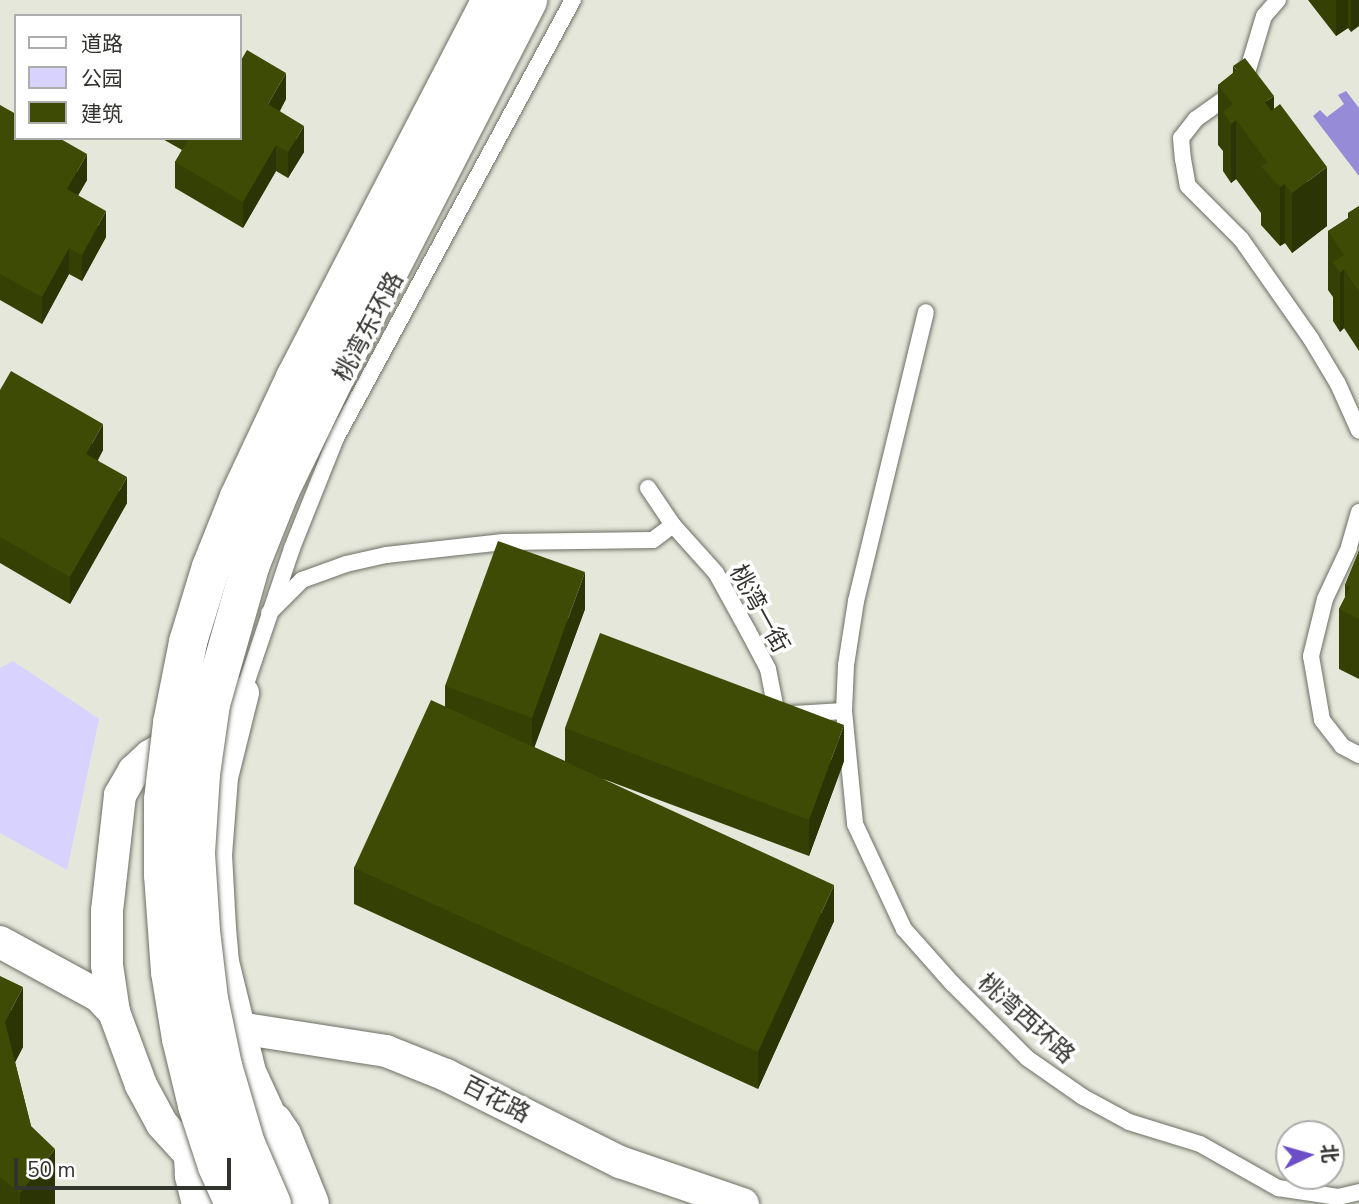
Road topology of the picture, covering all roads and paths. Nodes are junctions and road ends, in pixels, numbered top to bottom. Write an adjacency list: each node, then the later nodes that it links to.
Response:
1 (491, 0): 23 (main road, bridge)
2 (528, 0): 24 (main road, bridge)
3 (573, 0): 10 (lane, 桃湾东环路)
4 (1278, 0): 6 (lane)
5 (926, 312): 12 (lane)
6 (1359, 431)
7 (648, 488): 9 (lane, 桃湾一街)
8 (1359, 512): 13 (lane)
9 (673, 525): 10 (lane); 12 (lane, 桃湾一街)
10 (269, 612): 11 (lane, 桃湾东环路)
11 (243, 693): 14 (street); 15 (street)
12 (844, 711): 21 (lane, 桃湾西环路)
13 (1359, 755)
14 (116, 814): 15 (street); 17 (street)
15 (216, 855): 18 (street)
16 (0, 942): 17 (street)
17 (114, 1012): 20 (street)
18 (239, 1028): 19 (street); 26 (street, 百花路)
19 (273, 1122): 20 (main road); 25 (main road)
20 (193, 1158): 22 (main road)
21 (1359, 1192)
22 (201, 1204)
23 (234, 1204)
24 (272, 1204)
25 (310, 1204)
26 (743, 1204)

